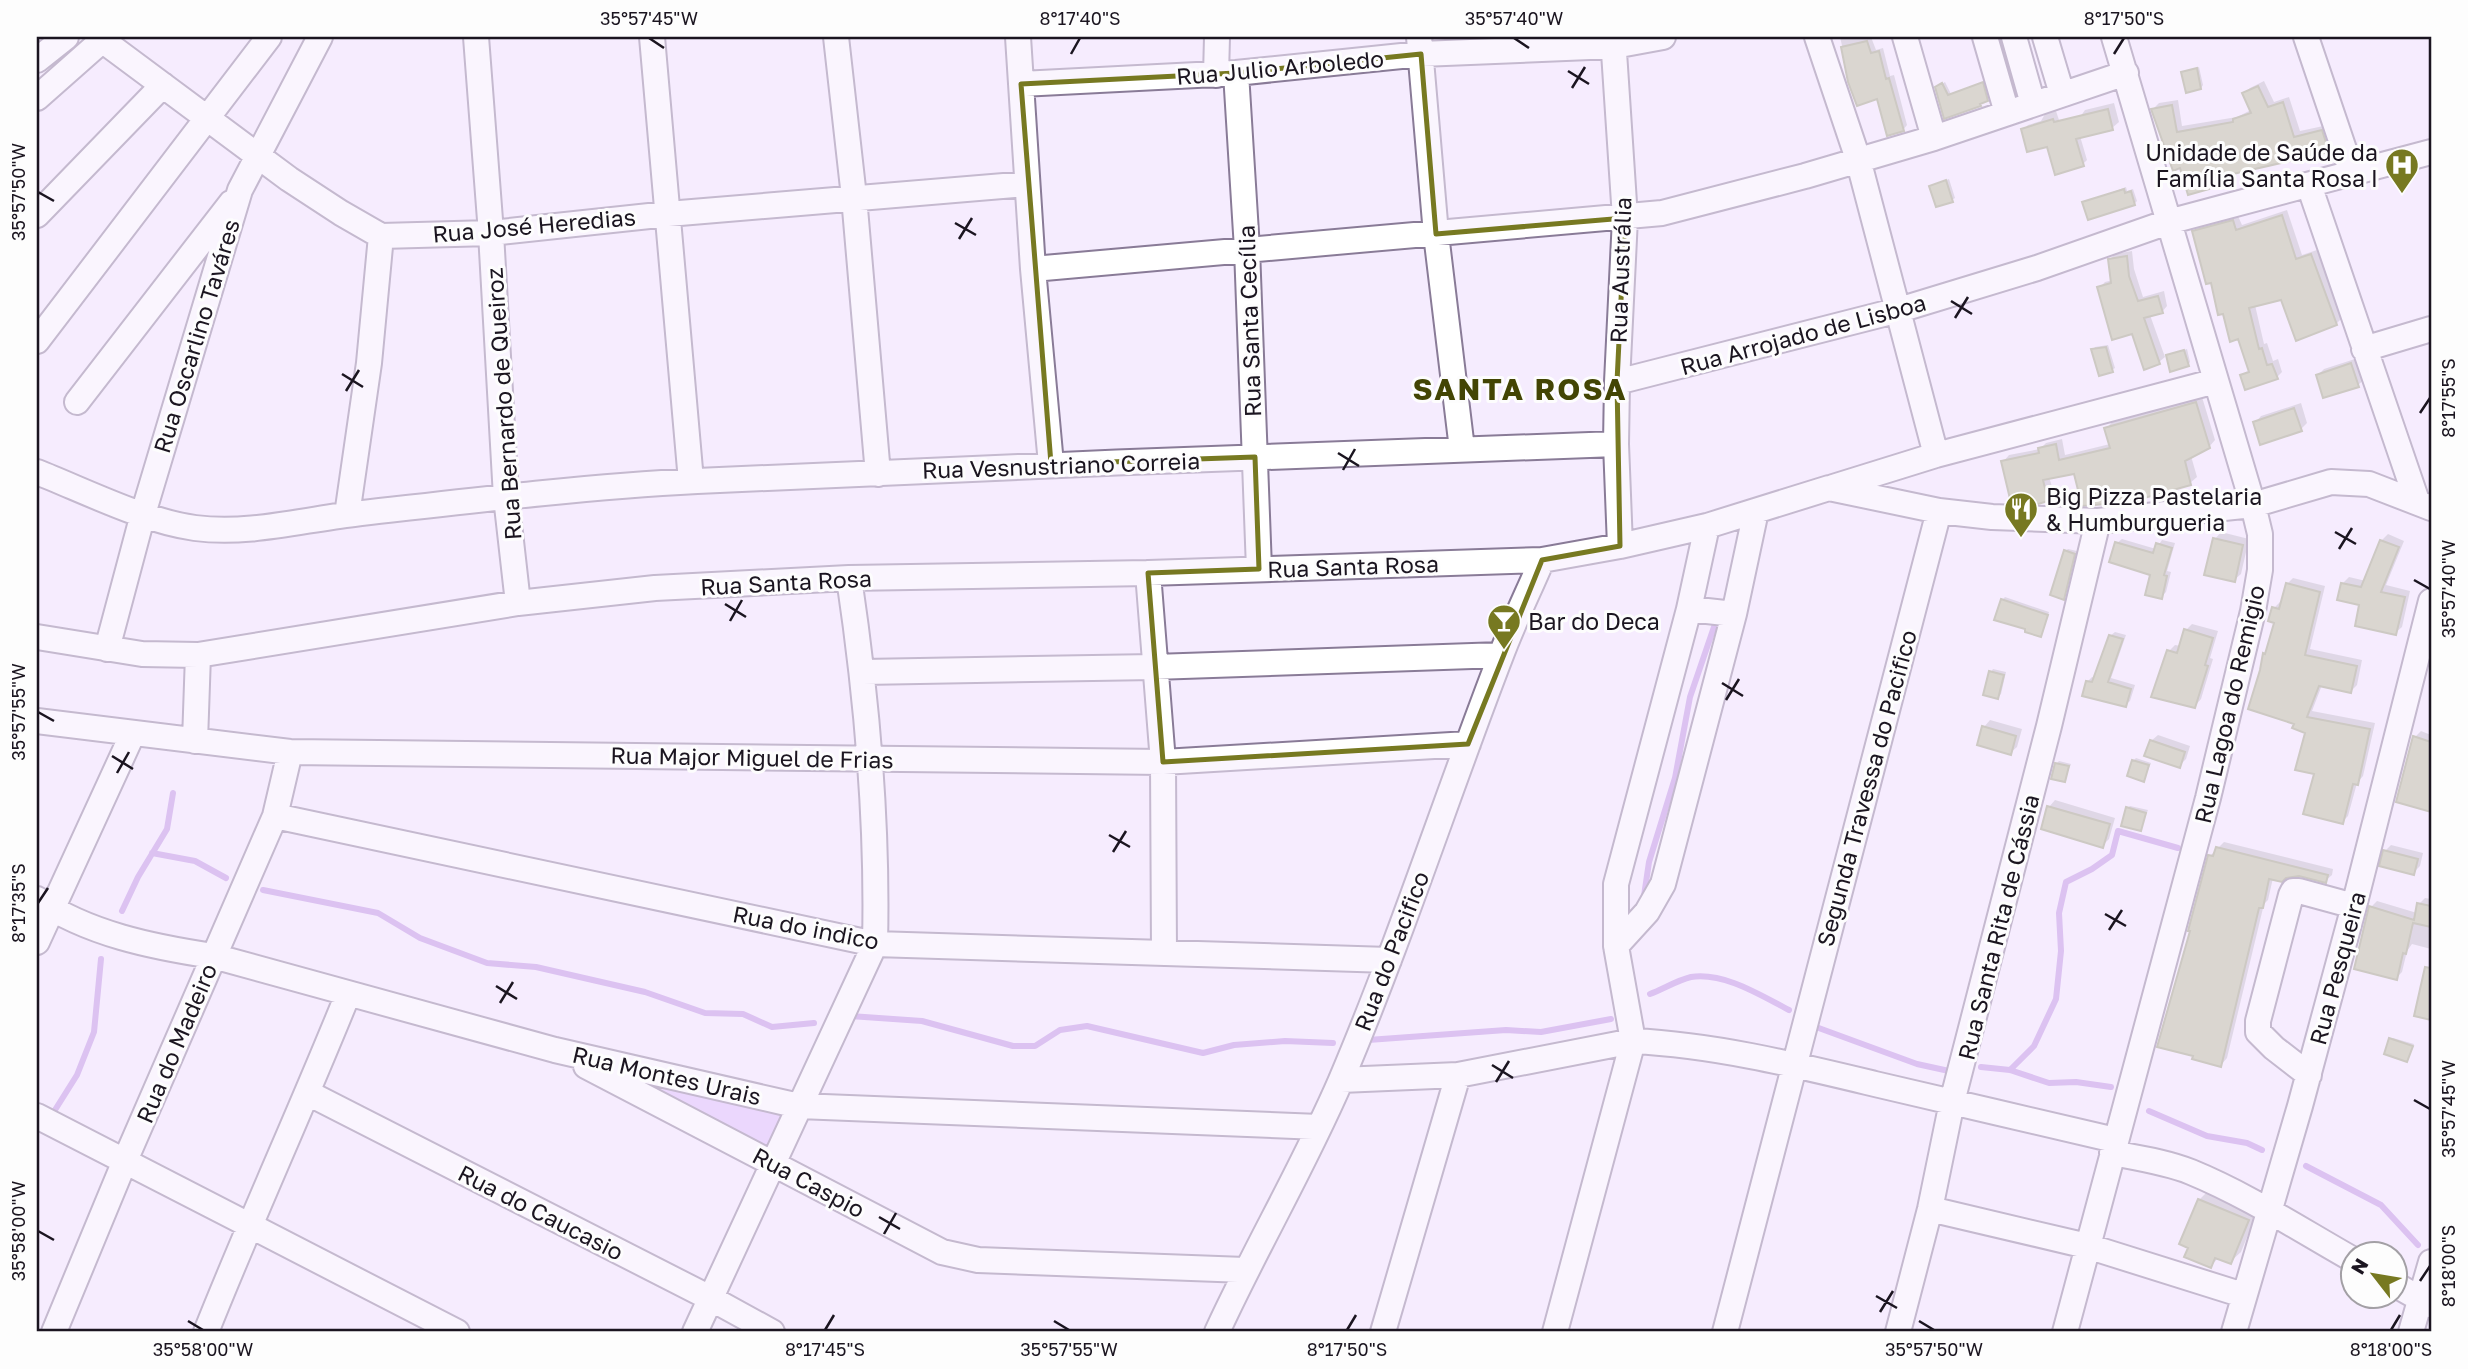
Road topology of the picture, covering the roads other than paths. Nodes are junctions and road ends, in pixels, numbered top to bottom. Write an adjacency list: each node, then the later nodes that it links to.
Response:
1 (66, 37): 20 (street)
2 (269, 37): 29 (street)
3 (320, 37): 32 (street, Rua Oscarlino Taváres)
4 (476, 37): 43 (street, Rua Bernardo de Queiroz)
5 (652, 37): 39 (street)
6 (836, 37): 38 (street)
7 (1018, 37): 23 (street)
8 (1217, 37): 22 (street, Rua Santa Cecília)
9 (1664, 37): 18 (street, Rua Julio Arboledo)
10 (1817, 37): 33 (street)
11 (1905, 37): 30 (street)
12 (1985, 37): 28 (street)
13 (2014, 37): 27 (street)
14 (2045, 37): 25 (street)
15 (2114, 37): 21 (street, Rua Lagoa do Remigio)
16 (2306, 37): 34 (street)
17 (104, 38): 24 (street); 26 (street)
18 (1613, 41): 19 (street, Rua Julio Arboledo); 41 (street, Rua Austrália)
19 (1420, 45): 22 (street, Rua Julio Arboledo); 44 (street)
20 (37, 60)
21 (2126, 73): 25 (street); 42 (street, Rua Lagoa do Remigio)
22 (1226, 74): 23 (street, Rua Julio Arboledo); 46 (street, Rua Santa Cecília)
23 (1021, 84): 35 (street)
24 (163, 85): 29 (street); 40 (street)
25 (2062, 94): 27 (street)
26 (37, 98)
27 (2033, 104): 28 (street)
28 (2007, 113): 30 (street)
29 (205, 118): 32 (street); 50 (street)
30 (1934, 138): 33 (street)
31 (2431, 152): 34 (street, Rua Arrojado de Lisboa)
32 (259, 158): 37 (street, Rua Oscarlino Taváres); 45 (street)
33 (1858, 159): 41 (street); 48 (street)
34 (2352, 173): 36 (street, Rua Arrojado de Lisboa)
35 (1027, 184): 38 (street, Rua José Heredias); 47 (street)
36 (2309, 185): 42 (street, Rua Arrojado de Lisboa); 51 (street)
37 (240, 190): 54 (street); 69 (street, Rua Oscarlino Taváres)
38 (855, 197): 39 (street, Rua José Heredias); 61 (street)
39 (668, 214): 43 (street, Rua José Heredias); 62 (street)
40 (37, 215)
41 (1625, 218): 44 (street); 53 (street, Rua Austrália)
42 (2168, 222): 48 (street, Rua Arrojado de Lisboa); 52 (street, Rua Lagoa do Remigio)
43 (491, 233): 45 (street, Rua José Heredias); 64 (street, Rua Bernardo de Queiroz)
44 (1436, 234): 46 (street); 56 (street)
45 (381, 236): 70 (street)
46 (1247, 249): 47 (street); 58 (street, Rua Santa Cecília)
47 (1033, 268): 59 (street)
48 (1899, 310): 53 (street, Rua Arrojado de Lisboa); 57 (street)
49 (2431, 329): 51 (street)
50 (39, 333)
51 (2364, 349): 65 (street)
52 (2216, 381): 57 (street); 66 (street, Rua Lagoa do Remigio)
53 (1617, 382): 55 (street, Rua Austrália)
54 (77, 402)
55 (1616, 444): 56 (street, Rua Vesnustriano Correia); 73 (street, Rua Austrália)
56 (1462, 449): 58 (street, Rua Vesnustriano Correia)
57 (1936, 455): 63 (street)
58 (1255, 457): 59 (street, Rua Vesnustriano Correia); 75 (street, Rua Santa Cecília)
59 (1051, 464): 61 (street, Rua Vesnustriano Correia)
60 (37, 472): 69 (street, Rua Vesnustriano Correia)
61 (878, 474): 62 (street, Rua Vesnustriano Correia)
62 (691, 481): 64 (street, Rua Vesnustriano Correia)
63 (1829, 488): 67 (street, Rua Santa Rosa); 68 (street)
64 (506, 498): 70 (street, Rua Vesnustriano Correia); 79 (street, Rua Bernardo de Queiroz)
65 (2424, 504): 66 (street)
66 (2253, 505): 71 (street); 116 (street, Rua Lagoa do Remigio)
67 (1756, 511): 72 (street, Rua Santa Rosa); 81 (street)
68 (1939, 511): 71 (street); 107 (street, Segunda Travessa do Pacifico)
69 (143, 513): 70 (street, Rua Vesnustriano Correia); 83 (street, Rua Oscarlino Taváres)
70 (346, 515)
71 (2098, 522): 112 (street, Rua Santa Rita de Cássia)
72 (1707, 526): 73 (street, Rua Santa Rosa); 80 (street)
73 (1620, 546): 74 (street, Rua Santa Rosa)
74 (1542, 560): 75 (street, Rua Santa Rosa); 85 (street, Rua do Pacifico)
75 (1259, 569): 76 (street, Rua Santa Rosa)
76 (1148, 573): 77 (street, Rua Santa Rosa); 86 (street)
77 (849, 578): 79 (street, Rua Santa Rosa); 87 (street)
78 (2431, 601): 97 (street, Rua Pesqueira)
79 (518, 603): 84 (street, Rua Santa Rosa)
80 (1689, 609): 81 (street); 100 (street)
81 (1734, 614): 100 (street)
82 (37, 637): 83 (street, Rua Santa Rosa)
83 (107, 649): 84 (street, Rua Santa Rosa)
84 (198, 655): 90 (street)
85 (1501, 655): 86 (street); 91 (street, Rua do Pacifico)
86 (1154, 667): 87 (street); 94 (street)
87 (863, 672): 93 (street)
88 (37, 721): 89 (street, Rua Major Miguel de Frias)
89 (133, 733): 90 (street, Rua Major Miguel de Frias); 96 (street)
90 (195, 741): 92 (street, Rua Major Miguel de Frias)
91 (1468, 744): 94 (street, Rua Major Miguel de Frias); 103 (street, Rua do Pacifico)
92 (290, 752): 93 (street, Rua Major Miguel de Frias); 95 (street, Rua do Madeiro)
93 (871, 758): 94 (street, Rua Major Miguel de Frias); 99 (street)
94 (1163, 762): 101 (street)
95 (275, 816): 99 (street, Rua do indico); 102 (street, Rua do Madeiro)
96 (44, 904): 98 (street); 102 (street, Rua Montes Urais)
97 (2354, 906): 109 (street, Rua Pesqueira); 109 (street)
98 (37, 942)
99 (875, 944): 101 (street, Rua do indico); 113 (street)
100 (1616, 946): 105 (street)
101 (1164, 953): 103 (street, Rua do indico)
102 (214, 956): 104 (street, Rua Montes Urais); 117 (street, Rua do Madeiro)
103 (1389, 960): 110 (street, Rua do Pacifico)
104 (348, 995): 106 (street, Rua Montes Urais); 111 (street)
105 (1633, 1041): 107 (street); 108 (street); 137 (street)
106 (555, 1049): 113 (street, Rua Montes Urais); 118 (street, Rua Caspio)
107 (1793, 1064): 112 (street); 138 (street, Segunda Travessa do Pacifico)
108 (1458, 1074): 110 (street); 136 (street)
109 (2309, 1075): 120 (street, Rua Pesqueira)
110 (1340, 1080): 115 (street, Rua do Pacifico)
111 (308, 1093): 121 (street); 128 (street, Rua do Caucasio)
112 (1952, 1102): 116 (street); 119 (street, Rua Santa Rita de Cássia)
113 (799, 1106): 115 (street, Rua Montes Urais); 118 (street)
114 (37, 1116): 117 (street)
115 (1319, 1128): 125 (street, Rua do Pacifico)
116 (2114, 1147): 120 (street); 122 (street, Rua Lagoa do Remigio)
117 (124, 1163): 121 (street); 130 (street, Rua do Madeiro)
118 (774, 1164): 125 (street, Rua Caspio); 128 (street)
119 (1930, 1209): 122 (street); 139 (street, Rua Santa Rita de Cássia)
120 (2269, 1212): 123 (street); 127 (street, Rua Pesqueira)
121 (248, 1226): 131 (street); 132 (street)
122 (2087, 1245): 127 (street); 140 (street, Rua Lagoa do Remigio)
123 (2338, 1251)
124 (2431, 1262): 129 (street)
125 (1245, 1270): 135 (street, Rua do Pacifico)
126 (2408, 1292): 129 (street)
127 (2243, 1295): 141 (street, Rua Pesqueira)
128 (710, 1298): 133 (street); 134 (street, Rua do Caucasio)
129 (2426, 1303): 142 (street)
130 (54, 1332)
131 (206, 1332)
132 (457, 1332)
133 (695, 1332)
134 (772, 1332)
135 (1217, 1332)
136 (1384, 1332)
137 (1555, 1332)
138 (1725, 1332)
139 (1898, 1332)
140 (2065, 1332)
141 (2234, 1332)
142 (2411, 1332)

